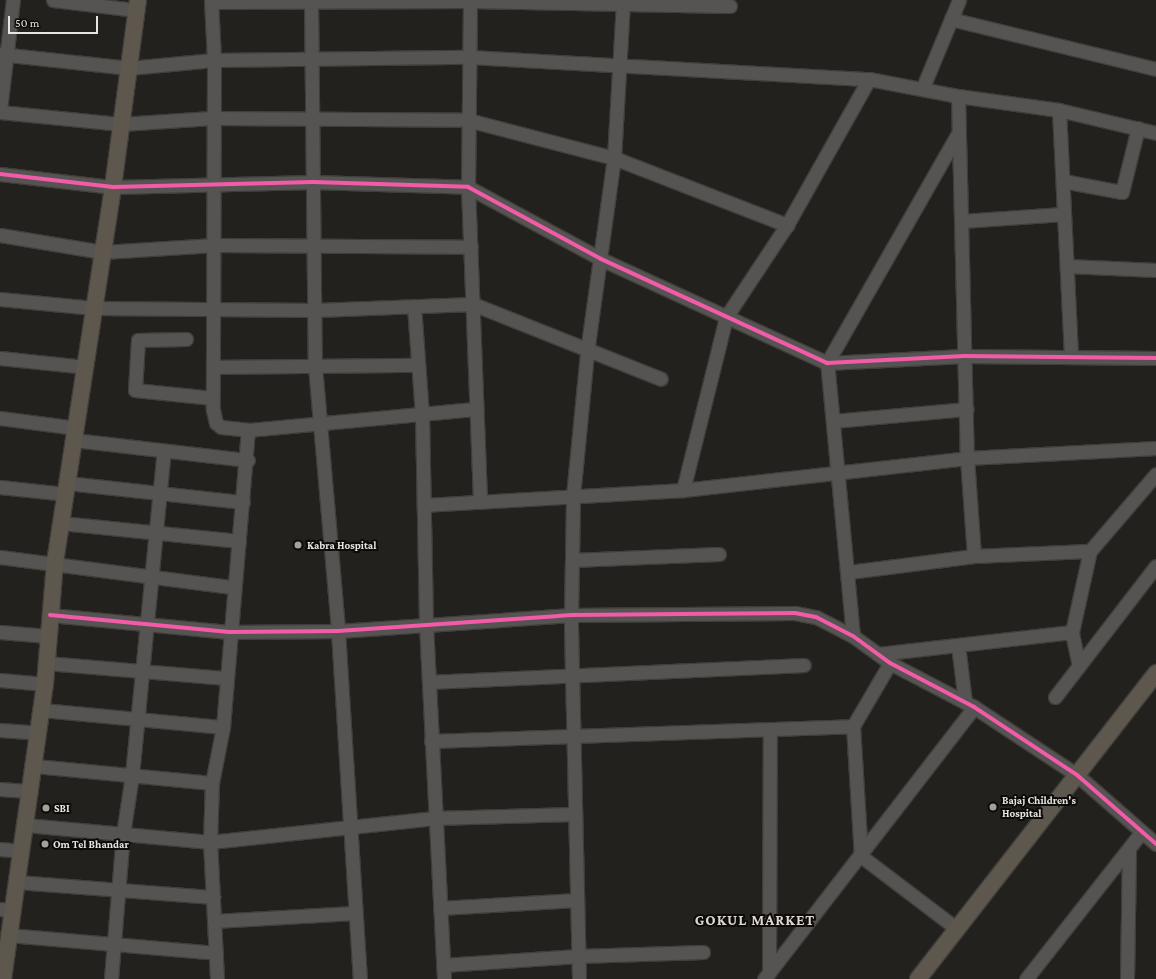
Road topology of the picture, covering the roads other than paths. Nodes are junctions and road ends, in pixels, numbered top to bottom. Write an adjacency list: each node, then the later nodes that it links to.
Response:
1 (13, 0): 11 (street)
2 (53, 0): 8 (street)
3 (311, 0): 4 (street); 6 (street); 12 (street)
4 (470, 0): 7 (street); 13 (street)
5 (959, 0): 10 (street)
6 (211, 1): 14 (street)
7 (623, 1): 9 (street); 15 (street)
8 (137, 5): 16 (main road)
9 (730, 6)
10 (951, 19): 17 (street); 19 (street)
11 (4, 54): 16 (street); 22 (street)
12 (310, 57): 13 (street); 14 (street); 24 (street)
13 (470, 57): 15 (street); 25 (street)
14 (214, 60): 16 (street); 23 (street)
15 (618, 65): 18 (street); 30 (street)
16 (129, 68): 26 (main road)
17 (1156, 69)
18 (869, 79): 19 (street); 39 (street)
19 (923, 87): 20 (street)
20 (958, 96): 21 (street); 29 (street)
21 (1059, 110): 27 (street); 32 (street)
22 (0, 111): 26 (street)
23 (212, 118): 24 (street); 26 (street); 34 (street)
24 (313, 120): 25 (street); 33 (street)
25 (468, 120): 30 (street); 36 (street)
26 (121, 124): 35 (main road)
27 (1138, 128): 28 (street); 32 (street)
28 (1156, 132)
29 (958, 133): 38 (street); 61 (street)
30 (614, 158): 39 (street); 45 (street)
31 (0, 174): 35 (street)
32 (1063, 181): 37 (street)
33 (313, 182): 34 (street); 36 (street); 43 (street)
34 (212, 184): 35 (street); 41 (street)
35 (113, 187): 44 (main road)
36 (468, 187): 42 (street); 45 (street)
37 (1064, 214): 38 (street); 46 (street)
38 (961, 221): 57 (street)
39 (787, 225): 54 (street)
40 (0, 235): 44 (street)
41 (215, 245): 43 (street); 44 (street); 50 (street)
42 (471, 247): 43 (street); 49 (street)
43 (313, 248): 53 (street)
44 (103, 252): 52 (main road)
45 (601, 259): 54 (street); 56 (street)
46 (1067, 266): 47 (street); 58 (street)
47 (1156, 270)
48 (0, 299): 52 (street)
49 (473, 304): 51 (street); 56 (street); 68 (street)
50 (212, 306): 52 (street); 53 (street); 65 (street)
51 (414, 306): 53 (street); 62 (street)
52 (94, 308): 64 (main road)
53 (316, 310): 63 (street)
54 (726, 317): 61 (street); 84 (street)
55 (186, 339): 67 (street)
56 (587, 352): 66 (street); 86 (street)
57 (964, 356): 58 (street); 61 (street); 69 (street)
58 (1071, 357): 60 (street)
59 (0, 358): 64 (street)
60 (1156, 358)
61 (827, 363): 72 (street)
62 (416, 365): 63 (street); 70 (street)
63 (315, 366): 65 (street); 73 (street)
64 (85, 367): 75 (main road)
65 (213, 367): 67 (street)
66 (661, 379)
67 (213, 398): 74 (street)
68 (476, 408): 70 (street); 88 (street)
69 (966, 408): 72 (street); 78 (street)
70 (422, 414): 73 (street); 89 (street)
71 (0, 418): 75 (street)
72 (834, 421): 80 (street)
73 (320, 422): 74 (street); 107 (street)
74 (248, 430): 79 (street)
75 (75, 434): 77 (street); 83 (main road)
76 (1156, 448): 78 (street)
77 (164, 451): 79 (street); 85 (street)
78 (967, 458): 80 (street); 95 (street)
79 (248, 460): 87 (street)
80 (839, 472): 84 (street); 100 (street)
81 (1156, 474): 93 (street)
82 (0, 487): 83 (street)
83 (66, 488): 85 (street); 90 (main road)
84 (683, 490): 86 (street)
85 (160, 493): 87 (street); 91 (street)
86 (574, 496): 88 (street); 97 (street)
87 (244, 502): 92 (street)
88 (480, 502): 89 (street)
89 (424, 505): 106 (street)
90 (61, 523): 91 (street); 98 (main road)
91 (155, 533): 92 (street); 101 (street)
92 (239, 541): 102 (street)
93 (1090, 551): 95 (street); 110 (street)
94 (719, 554): 97 (street)
95 (974, 556): 100 (street)
96 (0, 557): 98 (street)
97 (572, 560): 104 (street)
98 (55, 562): 101 (street); 103 (main road)
99 (1156, 566): 118 (street)
100 (849, 572): 112 (street)
101 (150, 575): 102 (street); 105 (street)
102 (232, 587): 109 (street)
103 (50, 615): 105 (street); 111 (main road)
104 (571, 615): 106 (street); 112 (street); 122 (street)
105 (145, 624): 109 (street); 119 (street)
106 (426, 624): 107 (street); 124 (street)
107 (338, 631): 109 (street); 146 (street)
108 (0, 632): 111 (street)
109 (229, 632): 121 (street)
110 (1072, 632): 113 (street); 118 (street)
111 (48, 636): 115 (main road)
112 (853, 636): 114 (street)
113 (958, 645): 114 (street); 127 (street)
114 (878, 654): 116 (street)
115 (46, 663): 119 (street); 125 (main road)
116 (890, 663): 127 (street); 130 (street)
117 (804, 665): 122 (street)
118 (1079, 666): 126 (street)
119 (141, 671): 121 (street); 129 (street)
120 (1156, 673): 139 (main road)
121 (226, 678): 131 (street)
122 (573, 678): 124 (street); 135 (street)
123 (0, 680): 125 (street)
124 (429, 682): 136 (street)
125 (45, 684): 128 (main road)
126 (1055, 697)
127 (969, 704): 139 (street); 154 (street)
128 (42, 710): 129 (street); 134 (main road)
129 (136, 719): 131 (street); 138 (street)
130 (853, 726): 133 (street); 154 (street)
131 (223, 727): 140 (street)
132 (0, 730): 134 (street)
133 (770, 730): 135 (street); 170 (street)
134 (39, 733): 137 (main road)
135 (574, 734): 136 (street); 143 (street)
136 (431, 741): 144 (street)
137 (35, 766): 138 (street); 142 (main road)
138 (132, 775): 140 (street); 148 (street)
139 (1076, 775): 147 (street); 163 (main road)
140 (212, 782): 149 (street)
141 (0, 788): 142 (street)
142 (31, 791): 145 (main road)
143 (574, 814): 144 (street); 158 (street)
144 (435, 818): 146 (street); 159 (street)
145 (26, 825): 148 (street); 153 (main road)
146 (348, 827): 149 (street); 161 (street)
147 (1141, 833): 150 (street); 152 (street)
148 (123, 834): 149 (street); 156 (street)
149 (210, 842): 157 (street)
150 (1156, 844)
151 (0, 849): 153 (street)
152 (1129, 850): 178 (street); 179 (street)
153 (22, 851): 155 (main road)
154 (861, 856): 163 (street); 170 (street)
155 (17, 882): 156 (street); 160 (main road)
156 (117, 890): 157 (street); 165 (street)
157 (213, 897): 162 (street)
158 (577, 900): 159 (street); 168 (street)
159 (440, 908): 169 (street)
160 (6, 910): 164 (main road)
161 (354, 913): 162 (street); 174 (street)
162 (214, 921): 166 (street)
163 (957, 929): 177 (main road)
164 (8, 935): 165 (street); 171 (main road)
165 (113, 944): 166 (street); 172 (street)
166 (216, 952): 173 (street)
167 (703, 952): 168 (street)
168 (579, 956): 169 (street); 176 (street)
169 (443, 965): 175 (street)
170 (766, 976)
171 (3, 979)
172 (111, 979)
173 (218, 979)
174 (360, 979)
175 (444, 979)
176 (579, 979)
177 (918, 979)
178 (1026, 979)
179 (1127, 979)

